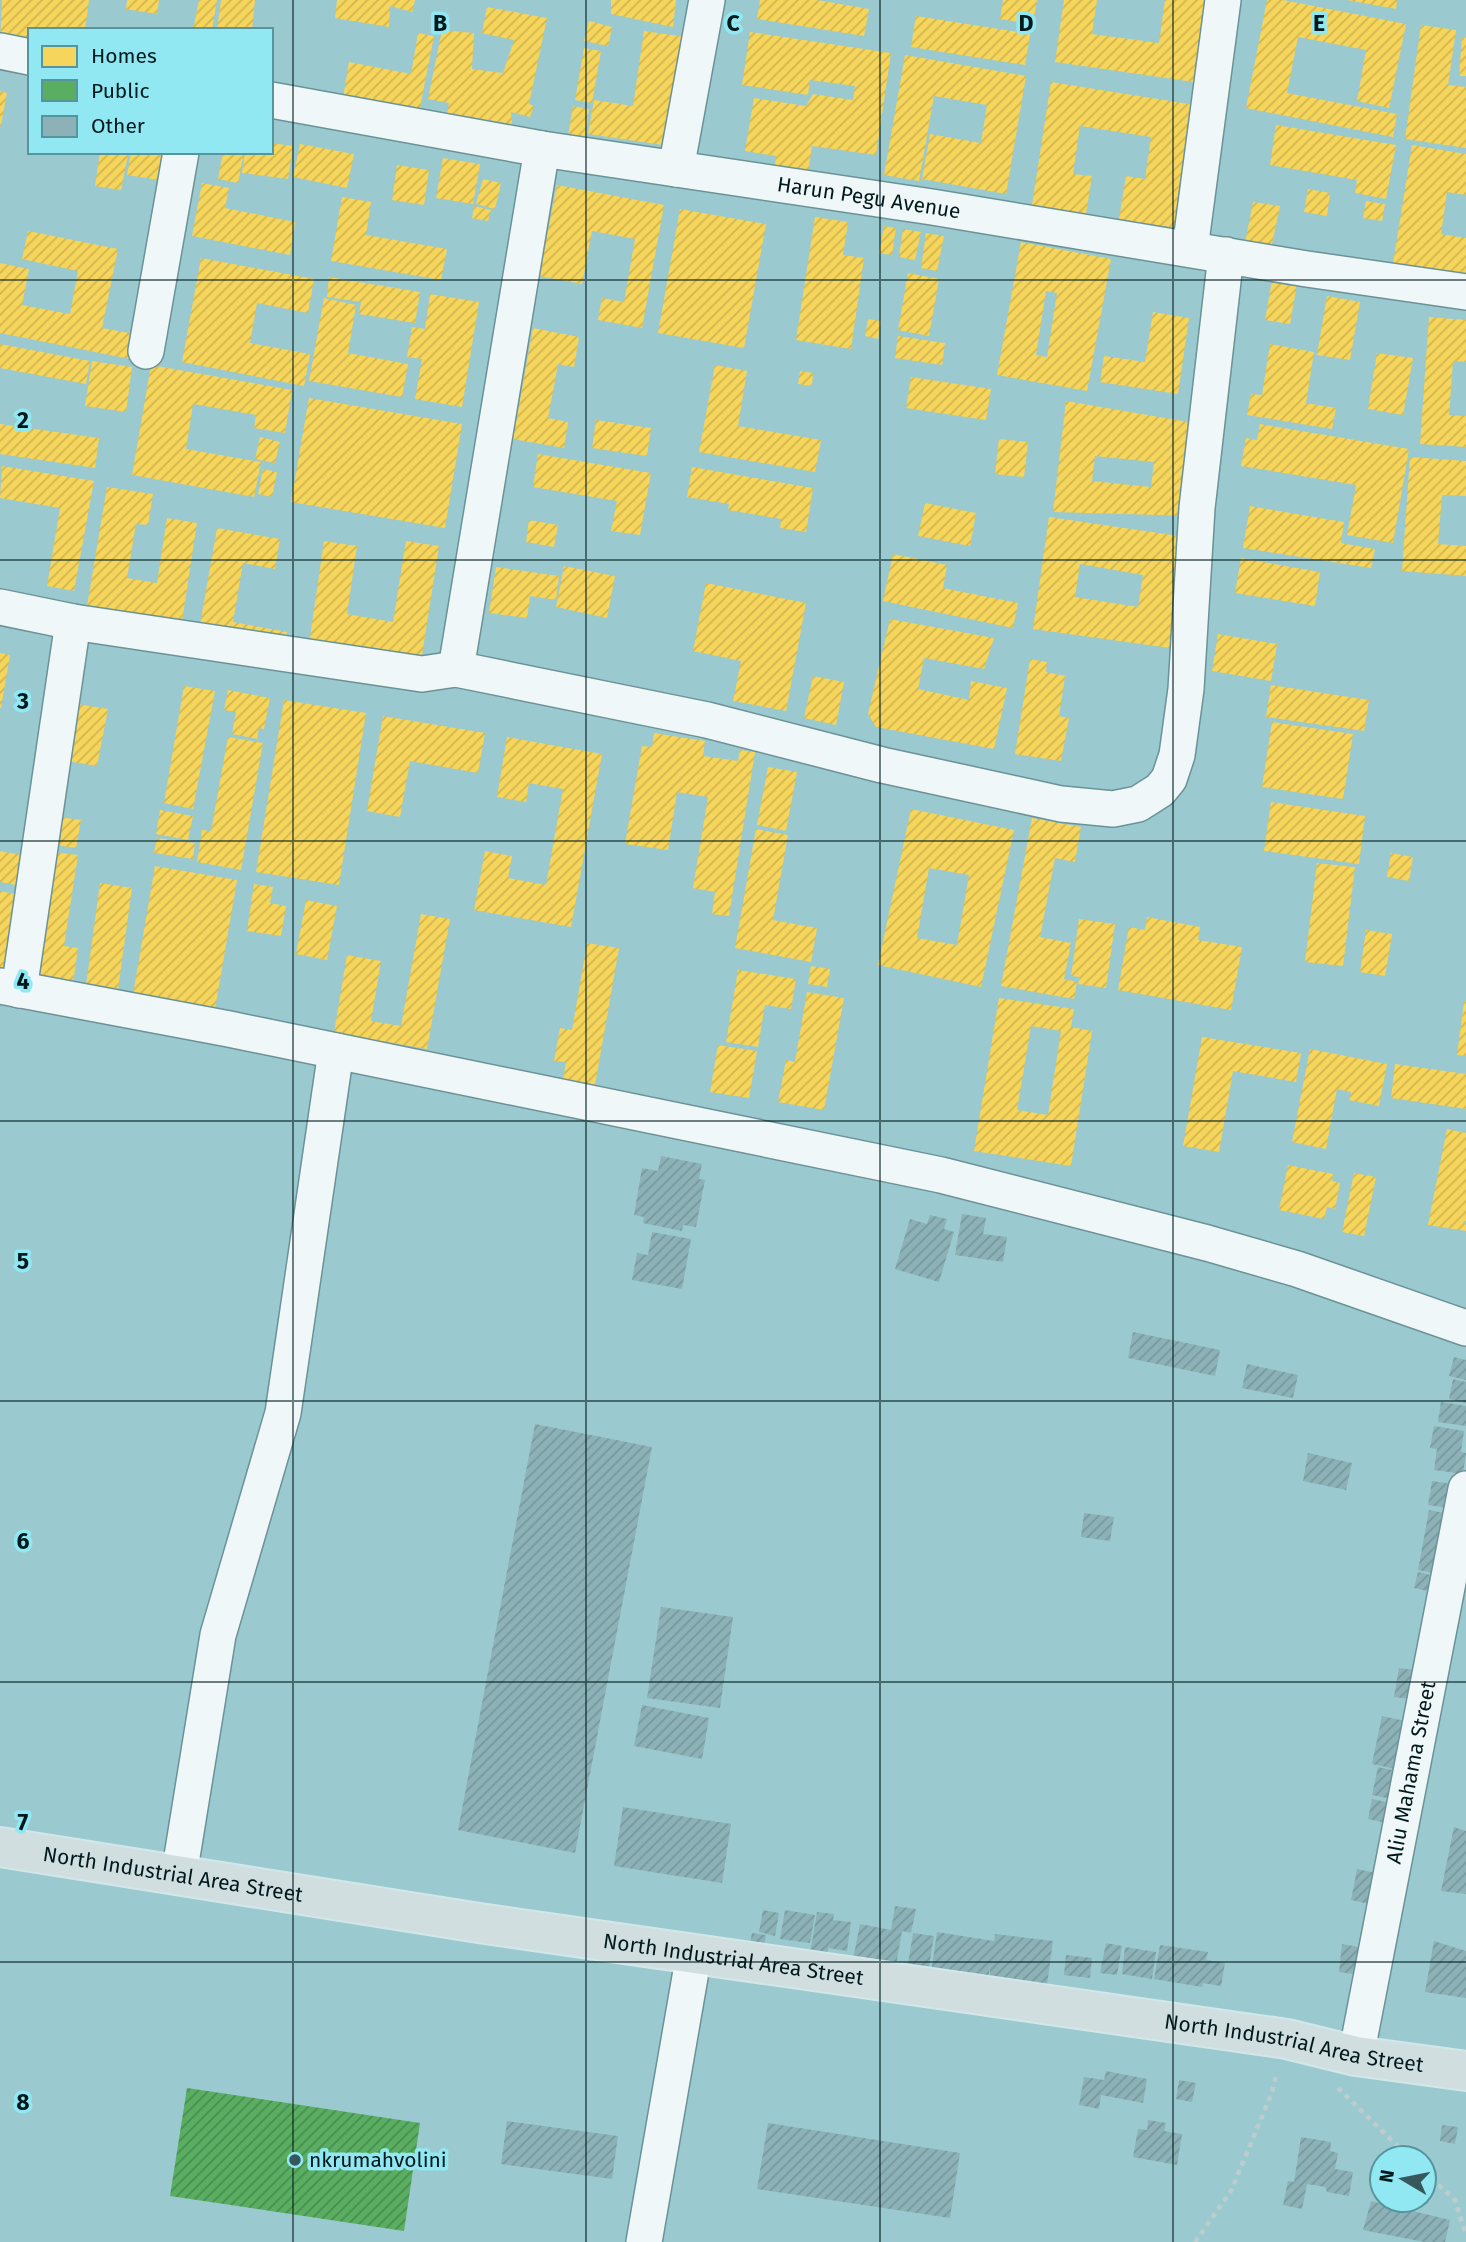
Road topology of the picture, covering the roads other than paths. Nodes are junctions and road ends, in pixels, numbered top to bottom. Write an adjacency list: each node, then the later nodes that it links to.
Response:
1 (707, 0): 8 (street)
2 (1223, 0): 9 (street)
3 (0, 51): 4 (street)
4 (28, 57)
5 (273, 100): 6 (street, Harun Pegu Avenue)
6 (542, 149): 8 (street, Harun Pegu Avenue); 15 (street)
7 (181, 154): 12 (street)
8 (676, 169): 9 (street, Harun Pegu Avenue)
9 (1190, 249): 10 (street, Harun Pegu Avenue)
10 (1226, 255): 11 (street, Harun Pegu Avenue); 15 (street)
11 (1466, 292)
12 (146, 351)
13 (0, 607): 14 (street)
14 (73, 622): 15 (street); 16 (street)
15 (456, 668)
16 (10, 988): 17 (street)
17 (336, 1051): 18 (street); 21 (street)
18 (1466, 1328)
19 (1466, 1489): 23 (street, Aliu Mahama Street)
20 (0, 1847): 21 (main road, North Industrial Area Street)
21 (179, 1875): 22 (main road, North Industrial Area Street)
22 (694, 1954): 23 (main road, North Industrial Area Street); 25 (street)
23 (1345, 2070): 24 (main road, North Industrial Area Street)
24 (1466, 2071)
25 (644, 2242)

